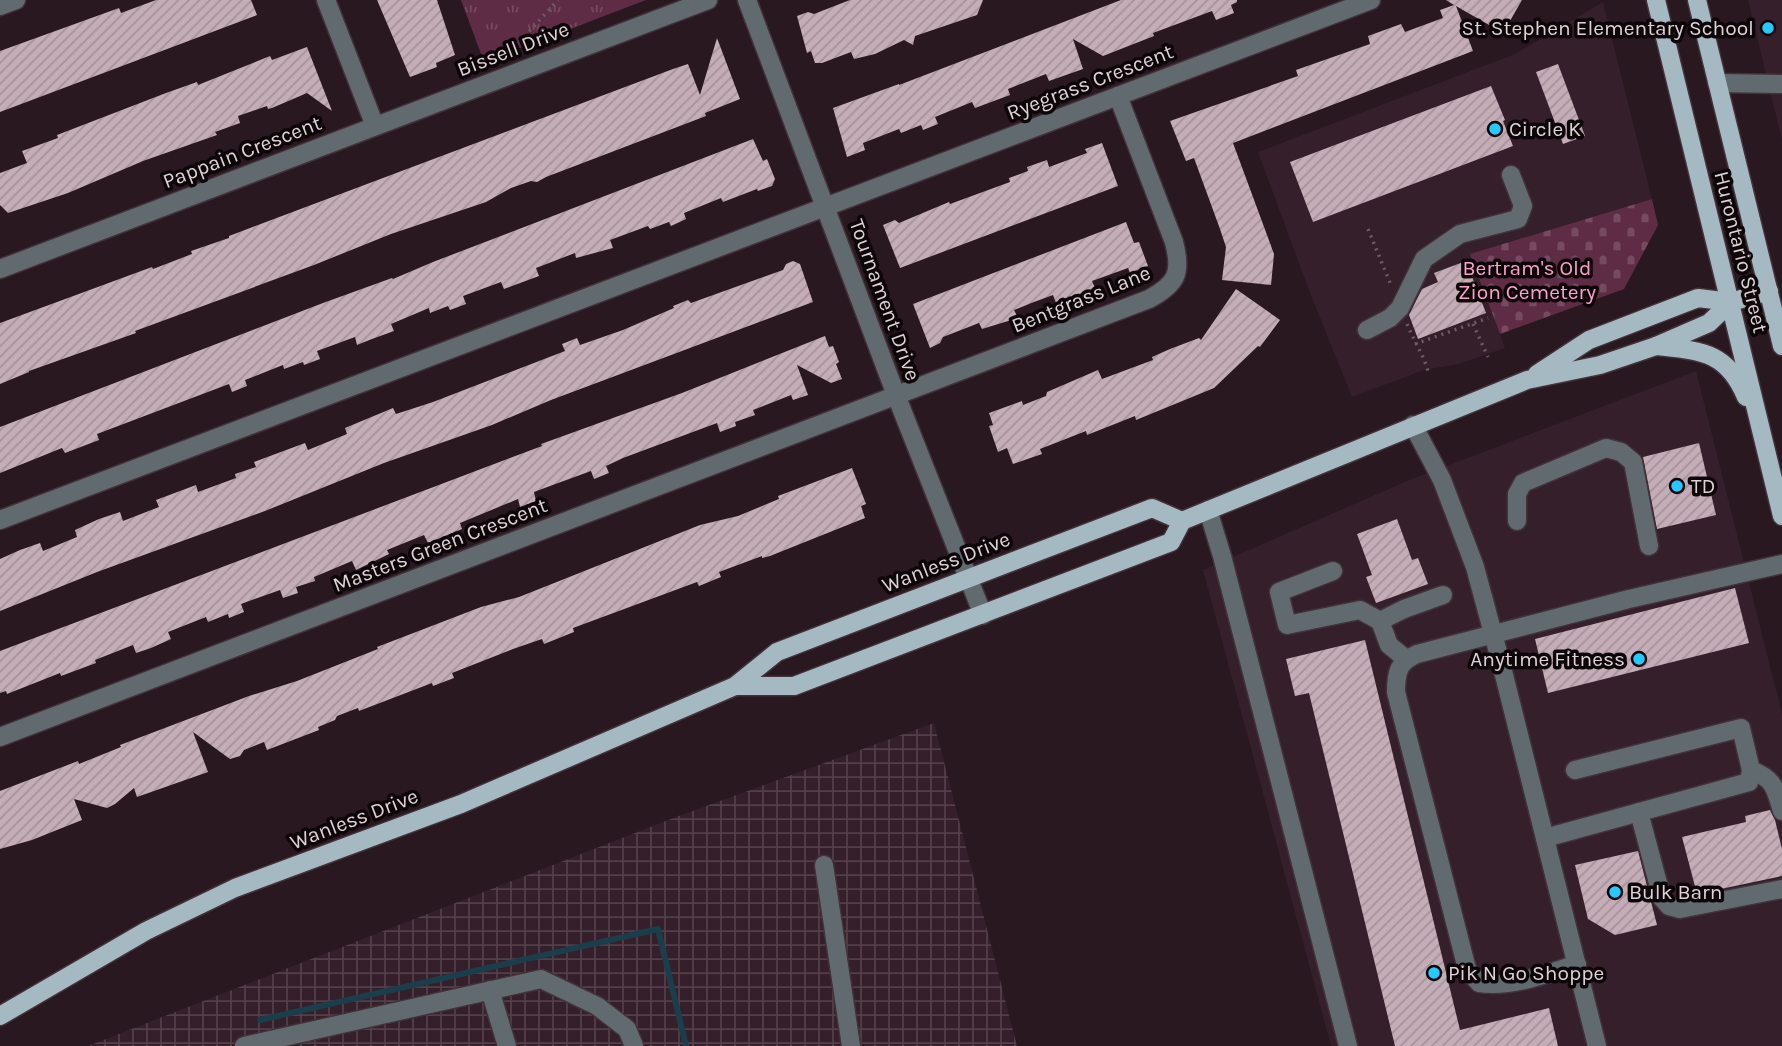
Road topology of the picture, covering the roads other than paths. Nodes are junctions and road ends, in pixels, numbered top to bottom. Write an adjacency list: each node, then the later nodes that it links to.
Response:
1 (16, 0): 8 (street)
2 (326, 0): 12 (street)
3 (708, 0): 12 (street, Bissell Drive)
4 (747, 0): 14 (street, Tournament Drive)
5 (1371, 0): 11 (street, Ryegrass Crescent)
6 (1656, 0): 17 (main road, Hurontario Street)
7 (1697, 0): 9 (main road, Hurontario Street)
8 (0, 6)
9 (1717, 83): 10 (street); 16 (main road, Hurontario Street)
10 (1782, 84)
11 (1118, 96): 14 (street, Ryegrass Crescent); 22 (street, Bentgrass Lane)
12 (374, 126): 15 (street, Pappain Crescent)
13 (1511, 175): 18 (street)
14 (827, 207): 22 (street, Tournament Drive); 27 (street)
15 (0, 270)
16 (1776, 289): 17 (main road); 19 (main road, Hurontario Street)
17 (1731, 302): 20 (main road, Wanless Drive); 21 (main road, Wanless Drive); 24 (main road, Hurontario Street)
18 (1367, 330)
19 (1782, 345)
20 (1656, 346): 21 (main road, Wanless Drive); 24 (main road)
21 (1527, 380): 23 (main road, Wanless Drive)
22 (897, 395): 33 (street, Tournament Drive); 40 (street, Masters Green Crescent)
23 (1413, 425): 25 (main road, Wanless Drive); 37 (street)
24 (1769, 462): 26 (main road, Hurontario Street)
25 (1208, 510): 28 (main road, Wanless Drive); 56 (street)
26 (1782, 516)
27 (0, 520)
28 (1182, 521): 33 (main road, Wanless Drive); 35 (main road, Wanless Drive)
29 (1517, 521): 30 (street)
30 (1649, 546)
31 (1782, 564): 37 (street)
32 (1333, 571): 36 (street)
33 (968, 578): 35 (street, Tournament Drive); 39 (main road, Wanless Drive)
34 (1443, 595): 36 (street)
35 (983, 615): 39 (main road, Wanless Drive)
36 (1380, 621): 38 (street)
37 (1493, 634): 38 (street); 45 (street)
38 (1406, 659): 48 (street)
39 (735, 686): 50 (main road, Wanless Drive)
40 (0, 737)
41 (1575, 770): 42 (street)
42 (1751, 770): 43 (street); 44 (street)
43 (1782, 811)
44 (1639, 812): 45 (street); 47 (street)
45 (1545, 838): 48 (street)
46 (824, 865): 55 (street)
47 (1782, 889)
48 (1577, 964): 57 (street)
49 (490, 989): 51 (street); 53 (street); 54 (street)
50 (0, 1016)
51 (298, 1040): 52 (street)
52 (244, 1046)
53 (506, 1046)
54 (634, 1046)
55 (851, 1046)
56 (1348, 1046)
57 (1597, 1046)

